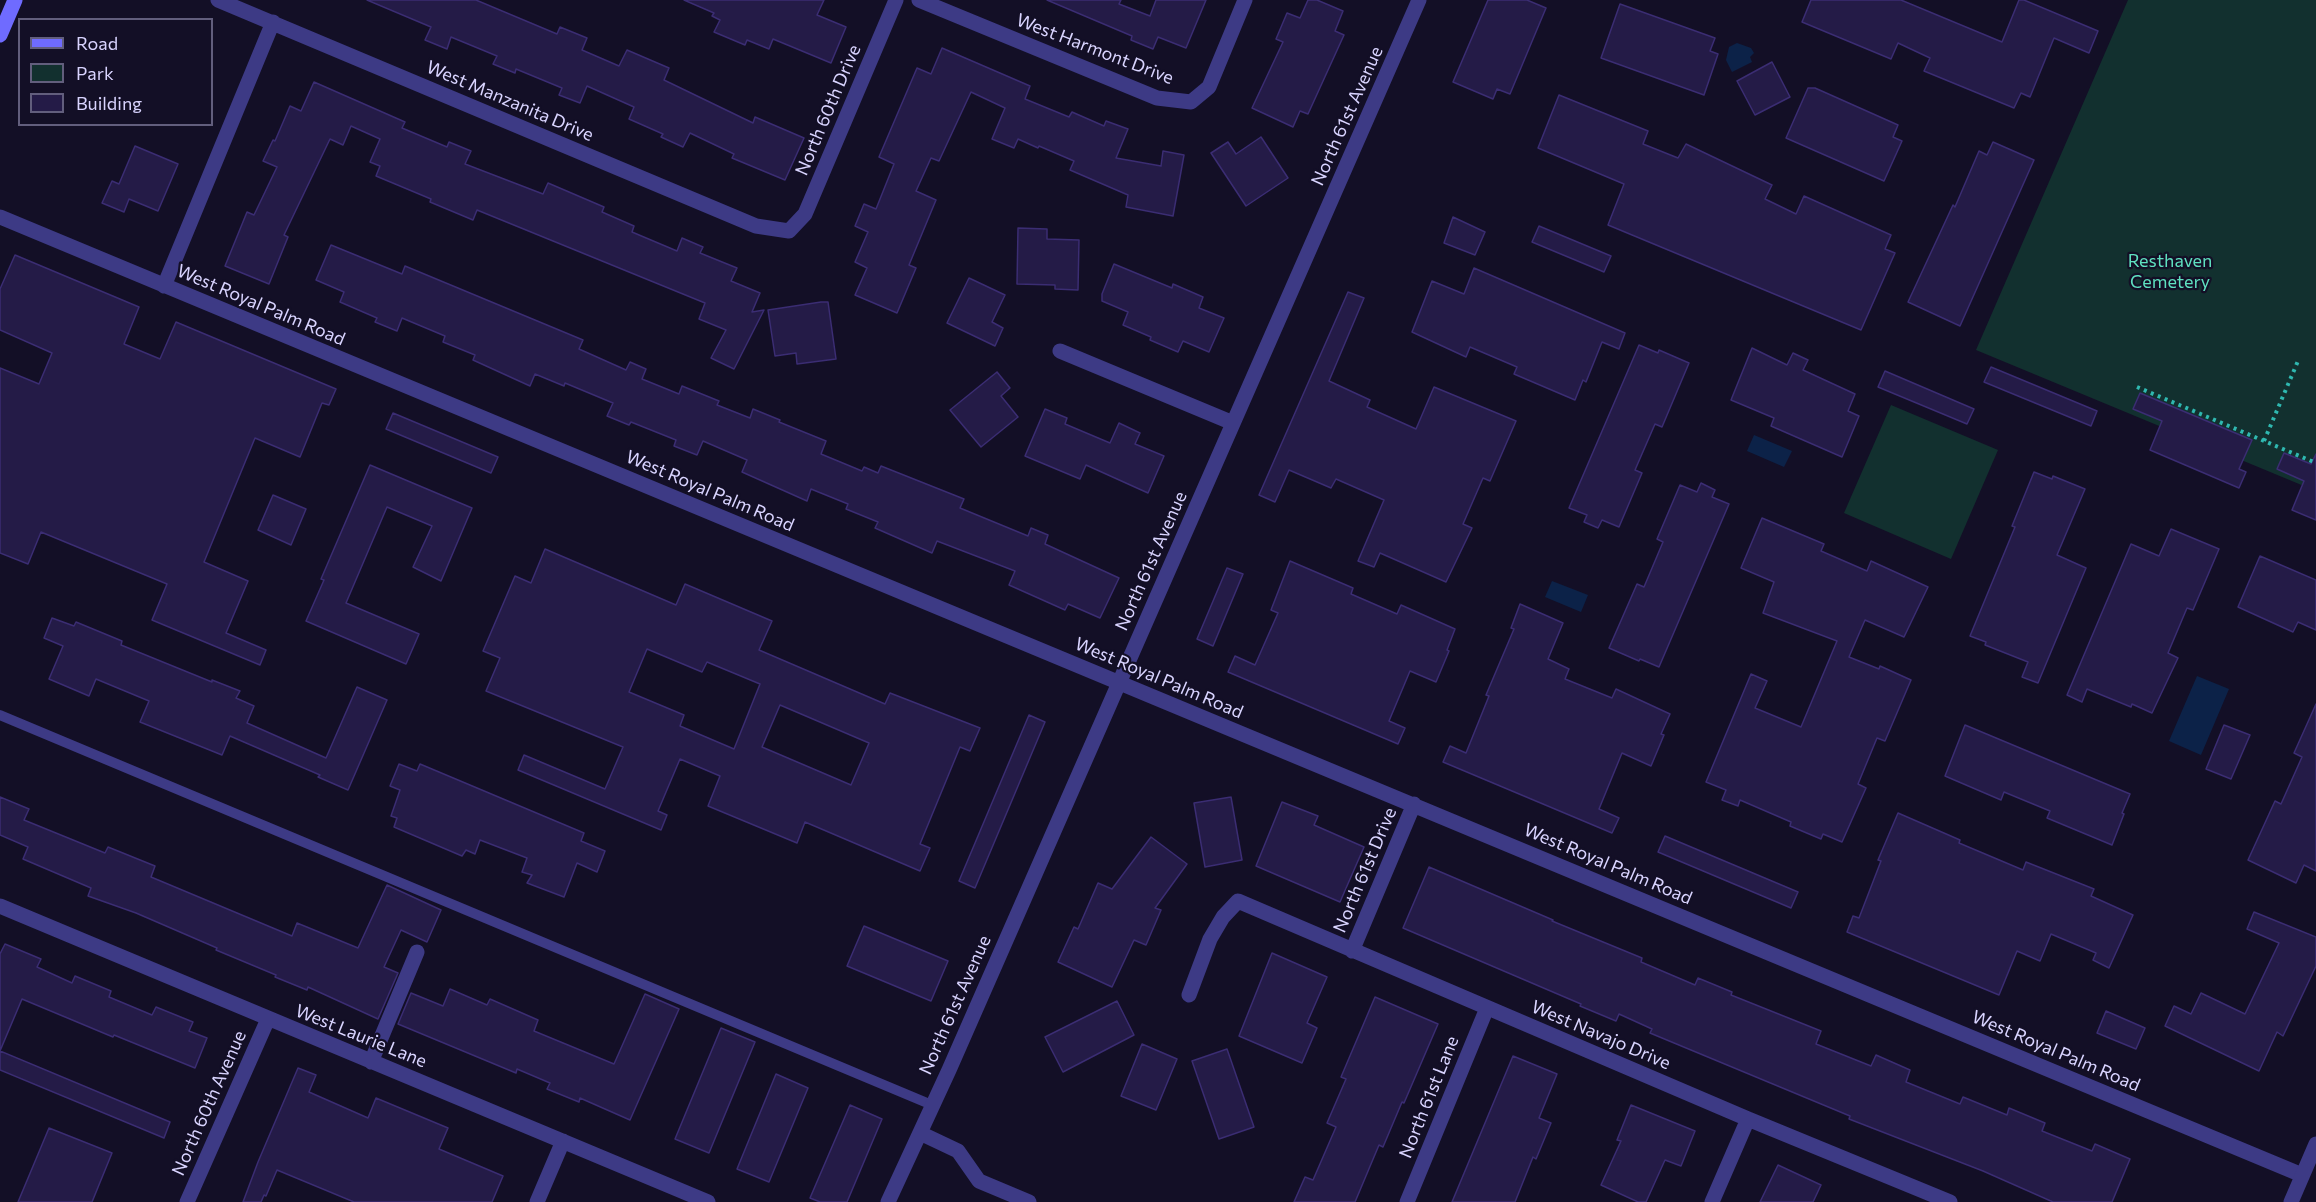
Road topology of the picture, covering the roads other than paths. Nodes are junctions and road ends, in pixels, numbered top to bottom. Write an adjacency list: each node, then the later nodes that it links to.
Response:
1 (15, 0): 8 (main road)
2 (218, 0): 7 (street, West Manzanita Drive)
3 (896, 0): 10 (street, North 60th Drive)
4 (919, 0): 5 (street, West Harmont Drive)
5 (1245, 0)
6 (1419, 0): 13 (street, North 61st Avenue)
7 (273, 22): 10 (street, West Manzanita Drive); 11 (street)
8 (0, 35)
9 (0, 217): 11 (street, West Royal Palm Road)
10 (789, 231)
11 (164, 286): 14 (street, West Royal Palm Road)
12 (1060, 351): 13 (street)
13 (1233, 423): 14 (street, North 61st Avenue)
14 (1119, 682): 16 (street, West Royal Palm Road); 24 (street, North 61st Avenue)
15 (0, 716): 24 (lane)
16 (1414, 804): 18 (street, North 61st Drive); 29 (street, West Royal Palm Road)
17 (0, 906): 22 (street, West Laurie Lane)
18 (1352, 951): 20 (street, West Navajo Drive); 21 (street, West Navajo Drive)
19 (417, 952): 23 (street)
20 (1189, 995)
21 (1487, 1008): 25 (street, West Navajo Drive); 35 (street, North 61st Lane)
22 (268, 1019): 23 (street, West Laurie Lane); 30 (street, North 60th Avenue)
23 (371, 1062): 27 (street, West Laurie Lane)
24 (932, 1106): 26 (street, North 61st Avenue)
25 (1748, 1119): 36 (street); 37 (street, West Navajo Drive)
26 (920, 1133): 33 (street, North 61st Avenue); 34 (street)
27 (563, 1141): 31 (street); 32 (street, West Laurie Lane)
28 (2316, 1144): 29 (street)
29 (2302, 1175): 38 (street)
30 (187, 1202)
31 (537, 1202)
32 (708, 1202)
33 (888, 1202)
34 (1029, 1202)
35 (1407, 1202)
36 (1712, 1202)
37 (1950, 1202)
38 (2290, 1202)

